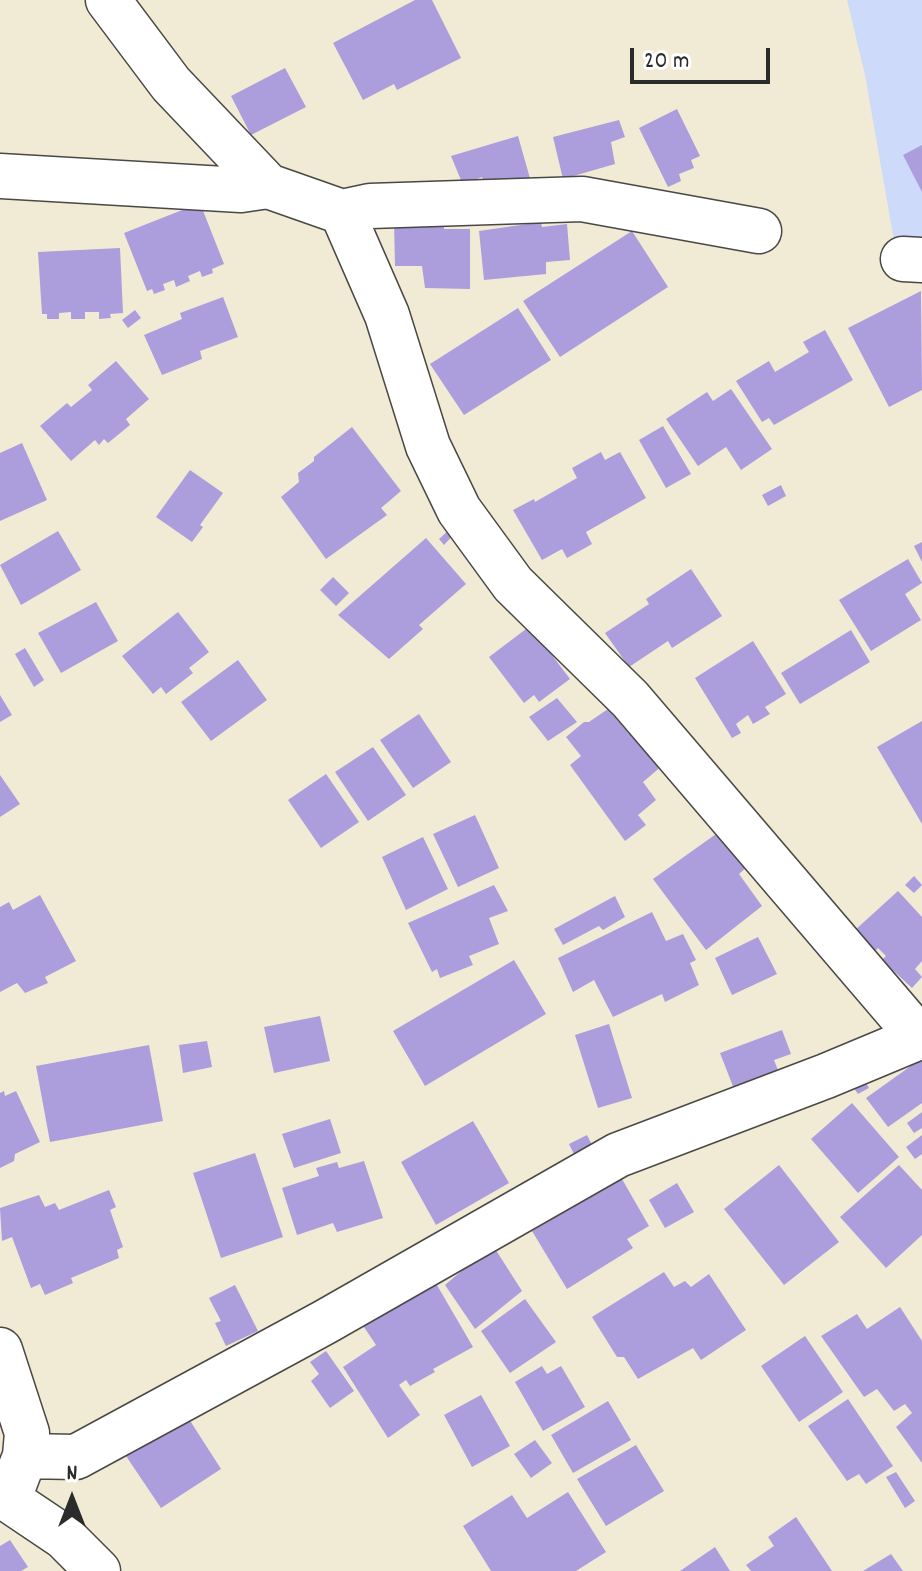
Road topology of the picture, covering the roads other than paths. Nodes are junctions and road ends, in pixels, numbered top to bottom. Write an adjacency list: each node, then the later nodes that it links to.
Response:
1 (108, 0): 3 (street)
2 (0, 176): 3 (street)
3 (268, 186): 4 (street)
4 (342, 212): 5 (street); 6 (street)
5 (759, 231)
6 (921, 1036): 8 (street)
7 (0, 1350): 8 (street)
8 (25, 1456): 9 (street)
9 (5, 1496): 10 (street)
10 (98, 1571)

